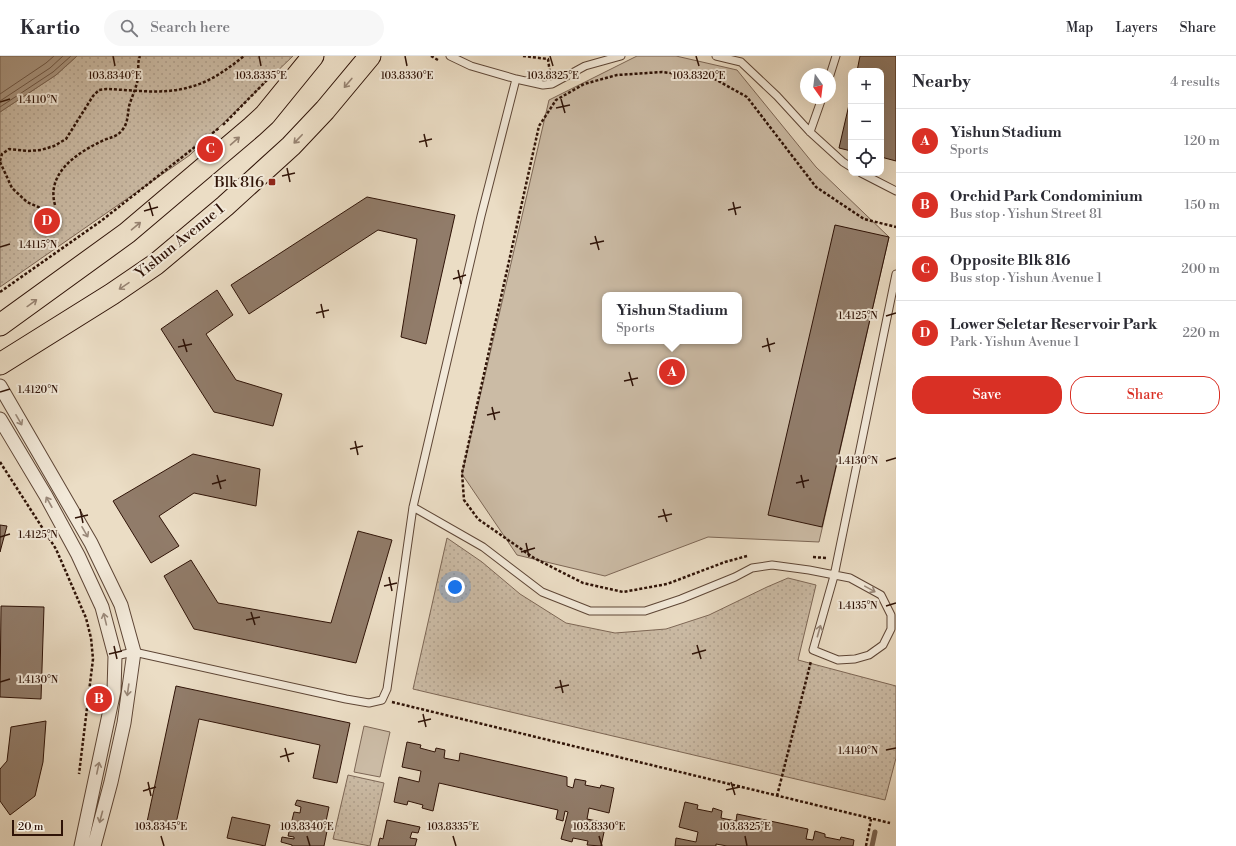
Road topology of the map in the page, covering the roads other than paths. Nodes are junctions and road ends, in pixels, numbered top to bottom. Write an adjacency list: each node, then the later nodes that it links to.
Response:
1 (313, 56): 15 (main road, one-way to 1)
2 (370, 56): 16 (main road, Yishun Avenue 1, one-way to 16)
3 (450, 56): 8 (lane)
4 (621, 56): 8 (lane)
5 (716, 56): 10 (lane)
6 (836, 56): 7 (lane)
7 (832, 68)
8 (516, 79): 19 (lane)
9 (820, 104): 10 (lane)
10 (810, 132): 11 (lane)
11 (848, 165)
12 (867, 176): 13 (lane)
13 (896, 190)
14 (896, 274): 20 (lane)
15 (0, 325)
16 (0, 364)
17 (0, 386): 21 (street, one-way to 21)
18 (0, 418): 22 (street, one-way to 18)
19 (414, 507): 20 (lane); 21 (lane)
20 (834, 576): 20 (lane, one-way to 20)
21 (134, 652): 22 (lane); 23 (street, one-way to 23)
22 (115, 656): 23 (street, one-way to 22)
23 (89, 840)

